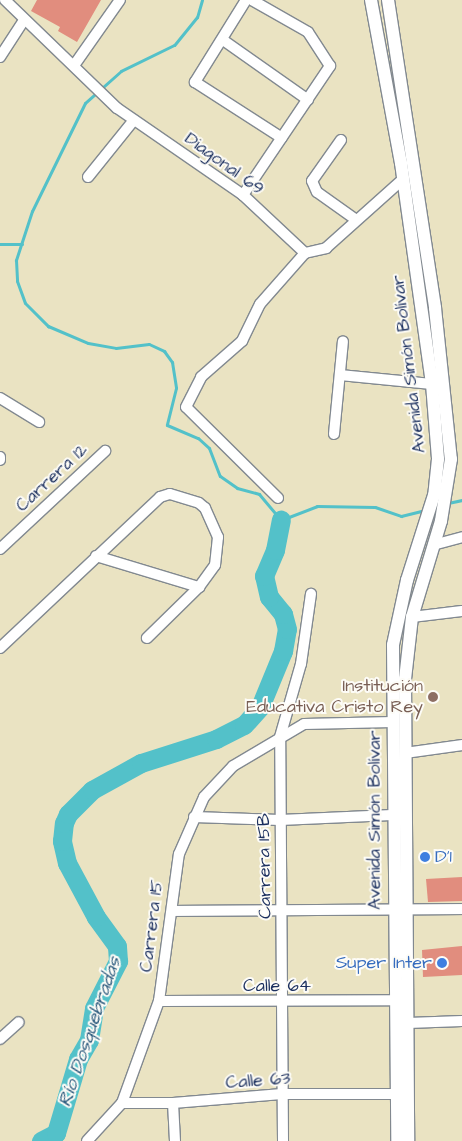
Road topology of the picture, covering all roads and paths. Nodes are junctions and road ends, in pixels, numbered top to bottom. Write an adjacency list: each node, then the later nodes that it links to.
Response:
1 (6, 0): 7 (street, Diagonal 69)
2 (120, 0): 10 (street)
3 (246, 0): 8 (street)
4 (252, 0): 11 (street)
5 (371, 0): 16 (main road, Avenida Simón Bolívar)
6 (388, 0): 20 (main road, Avenida Simón Bolívar)
7 (24, 20): 9 (street); 10 (street, Diagonal 69)
8 (223, 40): 11 (street); 13 (street)
9 (0, 57)
10 (78, 67): 12 (street, Diagonal 69)
11 (308, 100): 13 (street)
12 (134, 120): 15 (street); 17 (street, Diagonal 69)
13 (282, 138): 17 (street)
14 (341, 140): 18 (street)
15 (88, 177)
16 (402, 180): 18 (street); 21 (main road, Avenida Simón Bolívar)
17 (243, 195): 19 (street, Diagonal 69)
18 (356, 218): 19 (street)
19 (305, 253): 29 (street)
20 (435, 308): 21 (main road); 30 (main road, Avenida Simón Bolívar)
21 (422, 310): 24 (main road, Avenida Simón Bolívar)
22 (343, 341): 23 (street)
23 (340, 375): 24 (street); 27 (street)
24 (432, 384): 30 (main road, Avenida Simón Bolívar)
25 (0, 398): 26 (street)
26 (39, 422)
27 (334, 434)
28 (105, 451): 33 (street, Carrera 12)
29 (278, 498)
30 (435, 519): 32 (main road, Avenida Simón Bolívar); 41 (main road, Avenida Simón Bolívar)
31 (462, 537): 32 (street)
32 (433, 545): 38 (main road, Avenida Simón Bolívar)
33 (0, 549)
34 (96, 556): 35 (street); 35 (street); 40 (street)
35 (199, 586): 39 (street)
36 (311, 594): 42 (street, Carrera 15B)
37 (462, 611): 38 (street)
38 (412, 617): 44 (main road, Avenida Simón Bolívar)
39 (147, 638)
40 (0, 648)
41 (393, 722): 42 (street, Carrera 15); 45 (main road, Avenida Simón Bolívar)
42 (280, 737): 46 (street, Carrera 15); 47 (street, Carrera 15B)
43 (462, 745): 44 (street)
44 (405, 752): 49 (main road, Avenida Simón Bolívar)
45 (392, 816): 47 (street); 48 (main road, Avenida Simón Bolívar)
46 (194, 817): 47 (street); 51 (street, Carrera 15)
47 (280, 820): 52 (street, Carrera 15B)
48 (393, 908): 49 (street); 52 (street); 53 (main road, Avenida Simón Bolívar)
49 (406, 908): 50 (street); 58 (main road, Avenida Simón Bolívar)
50 (462, 908)
51 (172, 911): 52 (street); 54 (street, Carrera 15)
52 (282, 912): 55 (street, Carrera 15B)
53 (395, 1000): 55 (street, Calle 64); 61 (main road, Avenida Simón Bolívar)
54 (159, 1001): 55 (street, Calle 64); 62 (street, Carrera 15)
55 (280, 1003): 60 (street, Carrera 15B)
56 (20, 1022): 59 (street)
57 (462, 1022): 58 (street)
58 (408, 1023): 68 (main road, Avenida Simón Bolívar)
59 (0, 1039)
60 (282, 1094): 61 (street, Calle 63); 63 (street, Calle 63); 66 (street, Carrera 15B)
61 (396, 1094): 67 (main road, Avenida Simón Bolívar)
62 (122, 1104): 63 (street, Calle 63); 64 (street, Carrera 15)
63 (173, 1104): 65 (street)
64 (87, 1141)
65 (176, 1141)
66 (283, 1141)
67 (396, 1141)
68 (408, 1141)

